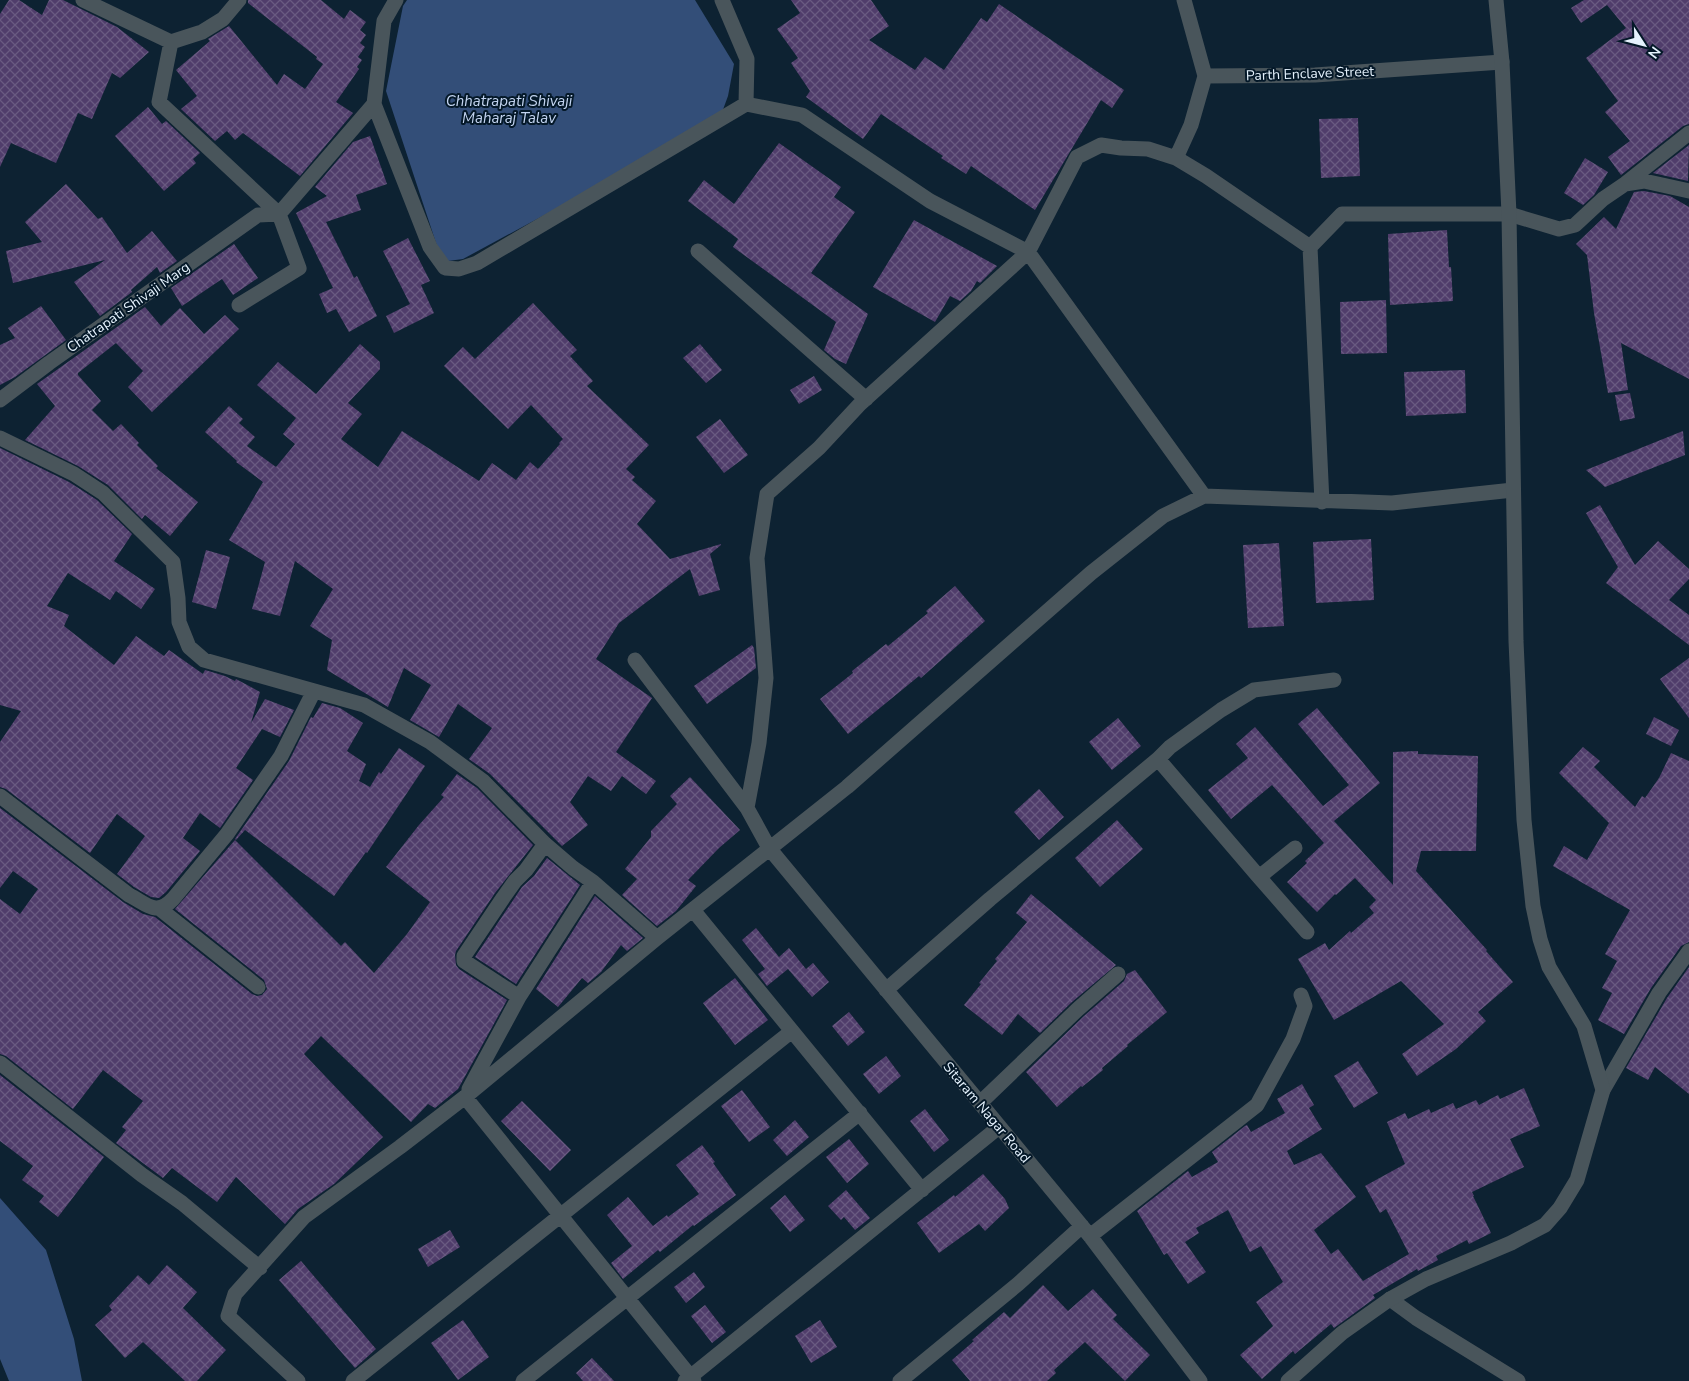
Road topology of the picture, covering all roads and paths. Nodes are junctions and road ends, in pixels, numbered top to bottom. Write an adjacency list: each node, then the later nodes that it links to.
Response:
1 (83, 0): 7 (street)
2 (239, 0): 7 (street)
3 (396, 0): 10 (street)
4 (722, 0): 11 (street)
5 (1184, 0): 9 (street)
6 (1496, 0): 8 (street)
7 (171, 42): 16 (street)
8 (1502, 62): 9 (street, Parth Enclave Street); 17 (street)
9 (1205, 76): 13 (street)
10 (374, 104): 11 (street); 16 (street)
11 (746, 104): 20 (street)
12 (1689, 133): 14 (street)
13 (1176, 158): 18 (street); 20 (street)
14 (1625, 184): 15 (street); 17 (street)
15 (1689, 191)
16 (279, 214): 21 (street); 23 (street, Chatrapati Shivaji Marg)
17 (1509, 214): 18 (street); 25 (street)
18 (1310, 247): 27 (street)
19 (698, 251): 22 (street)
20 (1028, 252): 22 (street); 26 (street)
21 (239, 305)
22 (866, 399): 33 (street)
23 (0, 400)
24 (0, 438): 30 (street)
25 (1513, 490): 27 (street); 51 (street)
26 (1204, 496): 27 (street); 35 (street)
27 (1322, 502)
28 (635, 660): 33 (street, Sitaram Nagar Road)
29 (1334, 680): 31 (street)
30 (314, 691): 34 (street); 39 (street)
31 (1158, 759): 37 (street); 46 (street)
32 (0, 796): 39 (street)
33 (747, 808): 35 (street, Sitaram Nagar Road)
34 (545, 844): 38 (street); 48 (street)
35 (769, 848): 40 (street); 46 (street, Sitaram Nagar Road)
36 (1295, 848): 37 (street)
37 (1259, 877): 41 (street)
38 (593, 882): 42 (street); 48 (street)
39 (160, 909): 45 (street)
40 (693, 910): 42 (street); 49 (street)
41 (1307, 932)
42 (658, 938): 52 (street)
43 (1689, 951): 51 (street)
44 (1118, 974): 53 (street)
45 (258, 987)
46 (886, 990): 53 (street, Sitaram Nagar Road)
47 (1301, 995): 58 (street)
48 (519, 997): 52 (street)
49 (792, 1031): 54 (street); 57 (street)
50 (0, 1063): 59 (street)
51 (1603, 1090): 61 (street)
52 (464, 1097): 57 (street); 59 (street)
53 (980, 1103): 55 (street, Sitaram Nagar Road)
54 (860, 1113): 56 (street); 60 (street)
55 (999, 1128): 56 (street); 58 (street, Sitaram Nagar Road)
56 (922, 1190): 62 (street)
57 (562, 1216): 60 (street); 64 (street)
58 (1086, 1231): 66 (street); 67 (street, Sitaram Nagar Road)
59 (260, 1268): 63 (street)
60 (627, 1298): 62 (street); 65 (street)
61 (1390, 1299): 68 (street); 69 (street)
62 (690, 1379)
63 (298, 1381)
64 (353, 1381)
65 (524, 1381)
66 (900, 1381)
67 (1200, 1381)
68 (1288, 1381)
69 (1518, 1381)

